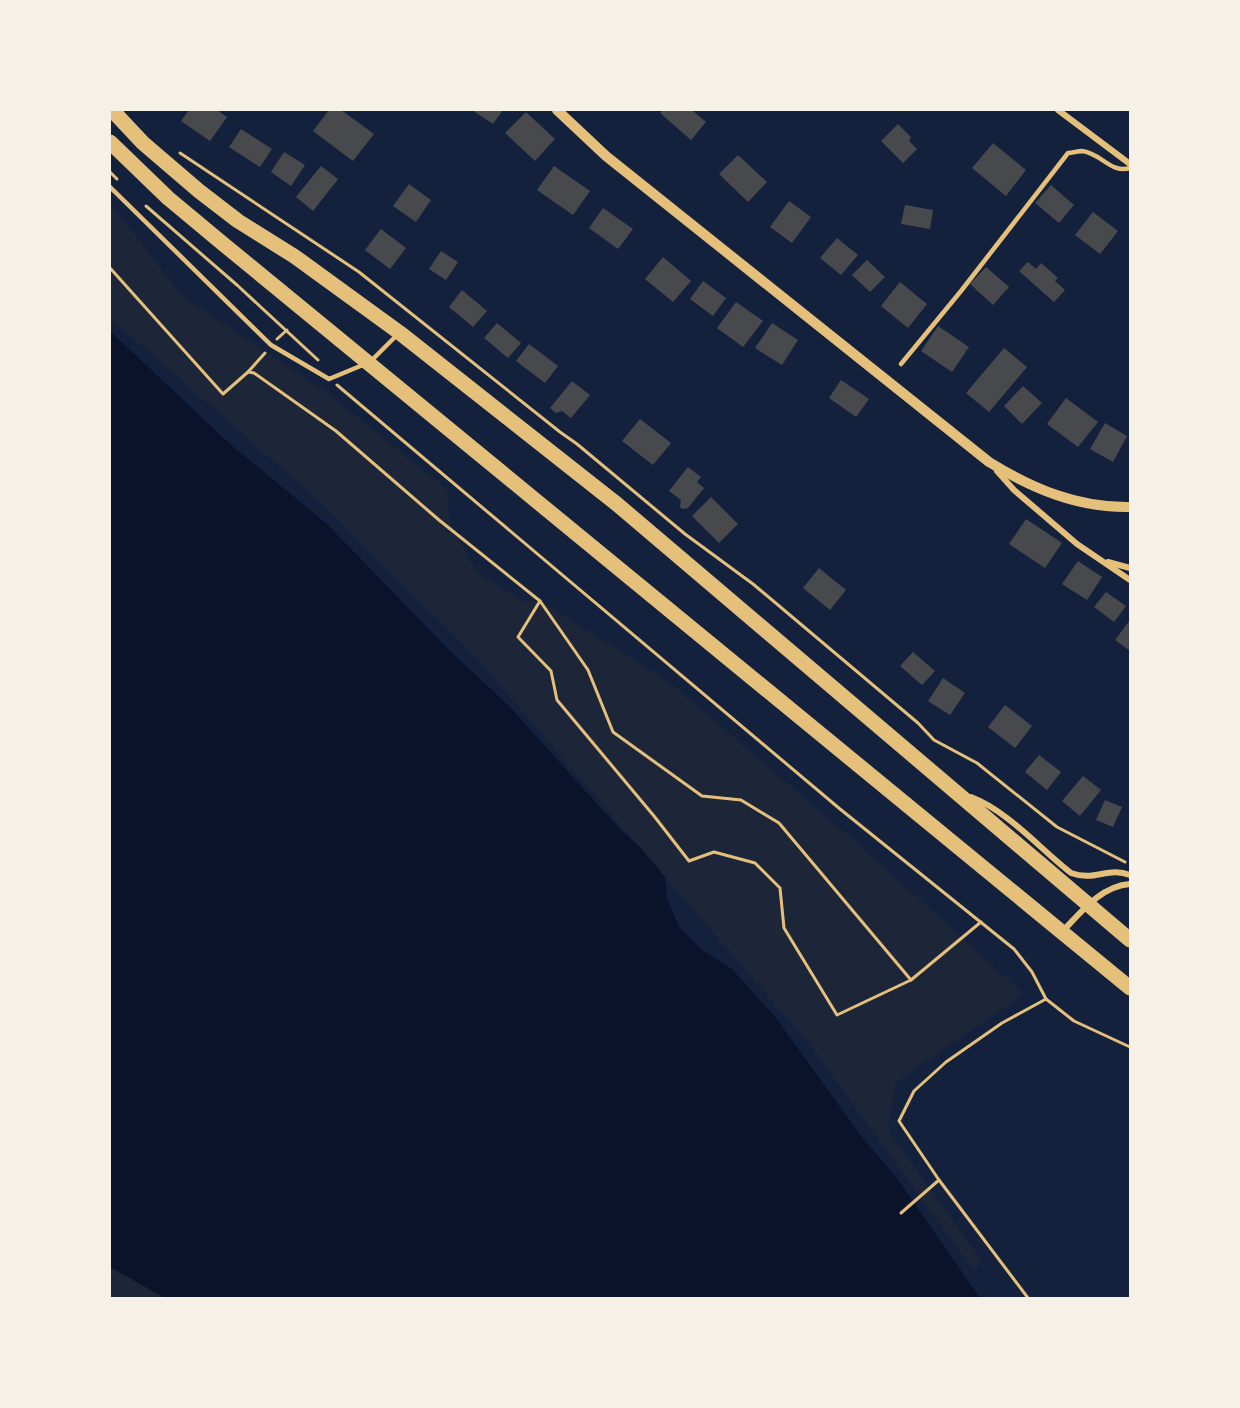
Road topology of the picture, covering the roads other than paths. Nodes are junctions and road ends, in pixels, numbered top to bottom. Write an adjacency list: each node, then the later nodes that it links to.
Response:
1 (112, 110): 7 (highway)
2 (557, 110): 10 (street)
3 (1058, 110): 5 (street)
4 (110, 142): 8 (highway)
5 (1131, 166): 9 (lane)
6 (110, 187): 8 (lane)
7 (400, 333): 8 (lane); 15 (highway)
8 (369, 362): 19 (highway)
9 (901, 364)
10 (988, 462): 11 (street); 12 (street)
11 (1131, 507)
12 (1105, 561): 13 (street); 14 (street)
13 (1131, 568)
14 (1131, 580)
15 (956, 792): 16 (street); 18 (highway)
16 (1131, 875)
17 (1131, 884): 18 (street)
18 (1089, 905): 19 (street); 20 (highway)
19 (1061, 932): 21 (highway)
20 (1131, 940)
21 (1131, 988)

